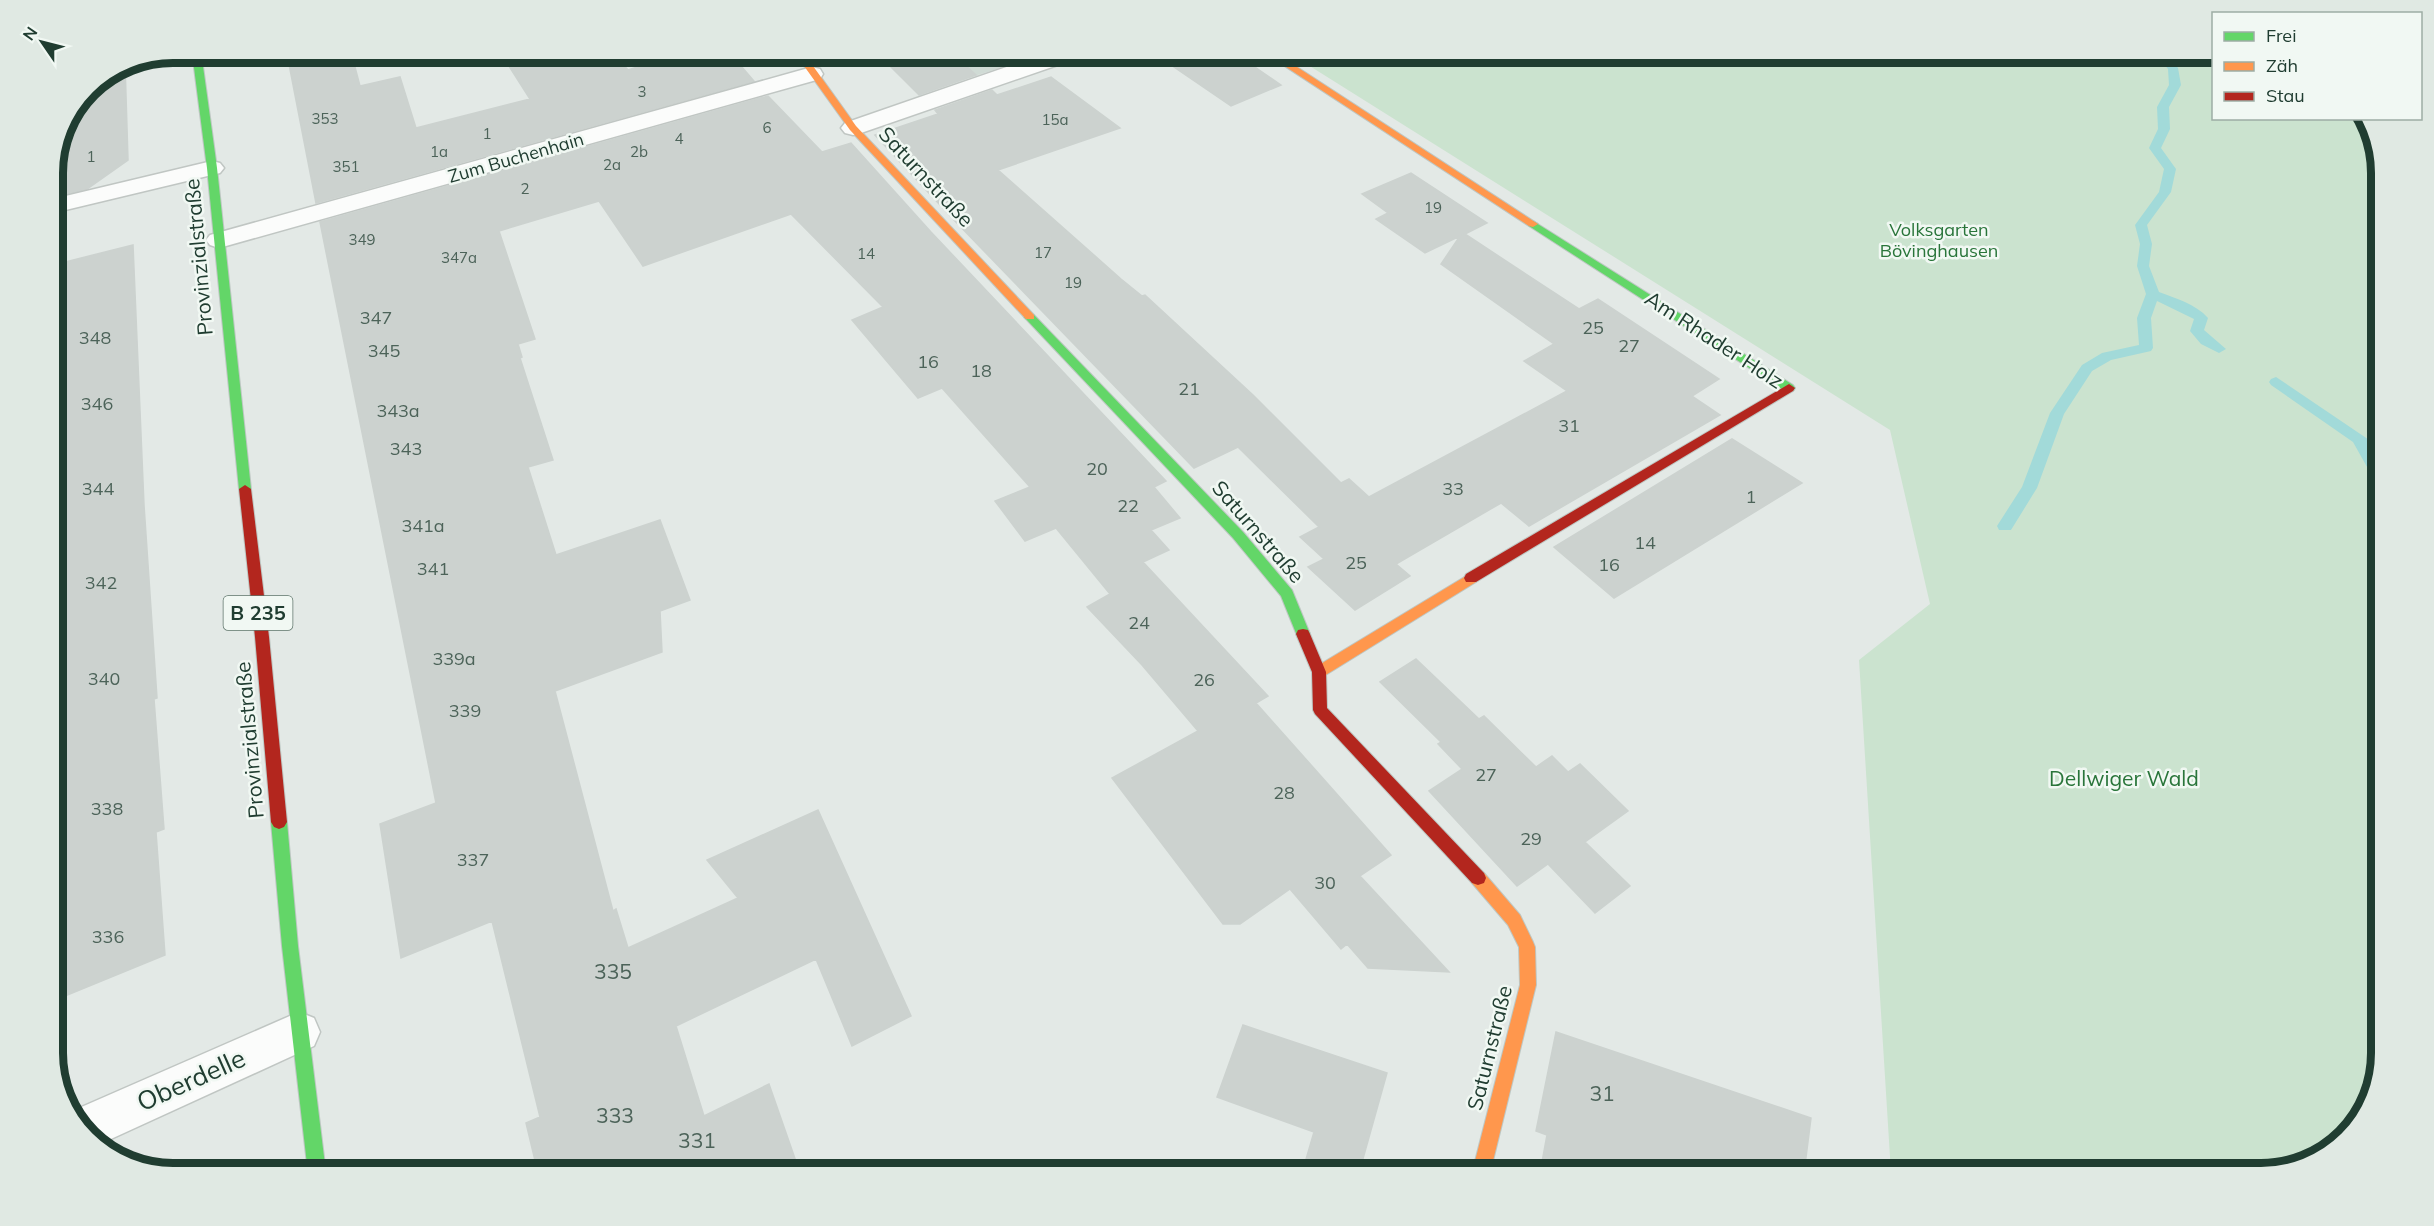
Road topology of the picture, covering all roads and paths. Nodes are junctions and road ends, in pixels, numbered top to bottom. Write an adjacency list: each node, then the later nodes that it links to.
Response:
1 (197, 63): 7 (street, Provinzialstraße / B 235)
2 (805, 63): 5 (street, Saturnstraße)
3 (1040, 63): 6 (street)
4 (1284, 63): 10 (street, Am Rhader Holz)
5 (812, 74): 6 (street, Saturnstraße); 9 (street, Zum Buchenhain)
6 (853, 128): 10 (street, Saturnstraße)
7 (212, 168): 8 (street); 9 (street, Provinzialstraße / B 235)
8 (63, 204)
9 (219, 240): 11 (street, Provinzialstraße / B 235)
10 (1319, 672): 14 (street, Saturnstraße)
11 (299, 1032): 12 (street, Oberdelle); 13 (street, Provinzialstraße / B 235)
12 (90, 1126)
13 (316, 1163)
14 (1484, 1163)

